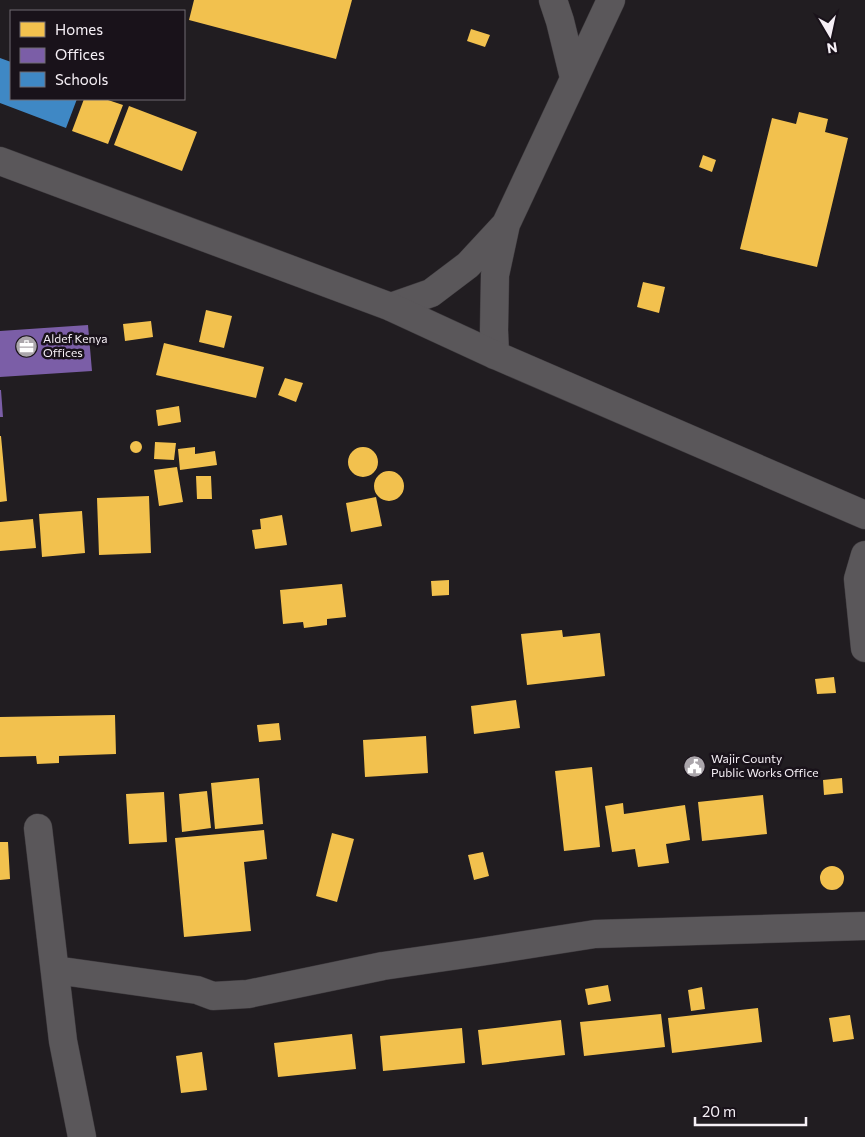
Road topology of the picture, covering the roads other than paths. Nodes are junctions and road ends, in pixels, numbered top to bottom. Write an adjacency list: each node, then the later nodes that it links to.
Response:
1 (553, 0): 3 (street)
2 (611, 0): 3 (street)
3 (574, 78): 5 (street)
4 (0, 161): 6 (street)
5 (506, 224): 6 (street); 7 (street)
6 (391, 307): 7 (street)
7 (495, 355): 8 (street)
8 (865, 515)
9 (865, 556): 10 (street)
10 (865, 648)
11 (38, 828): 13 (street)
12 (865, 926): 13 (street)
13 (55, 970): 14 (street)
14 (82, 1137)

